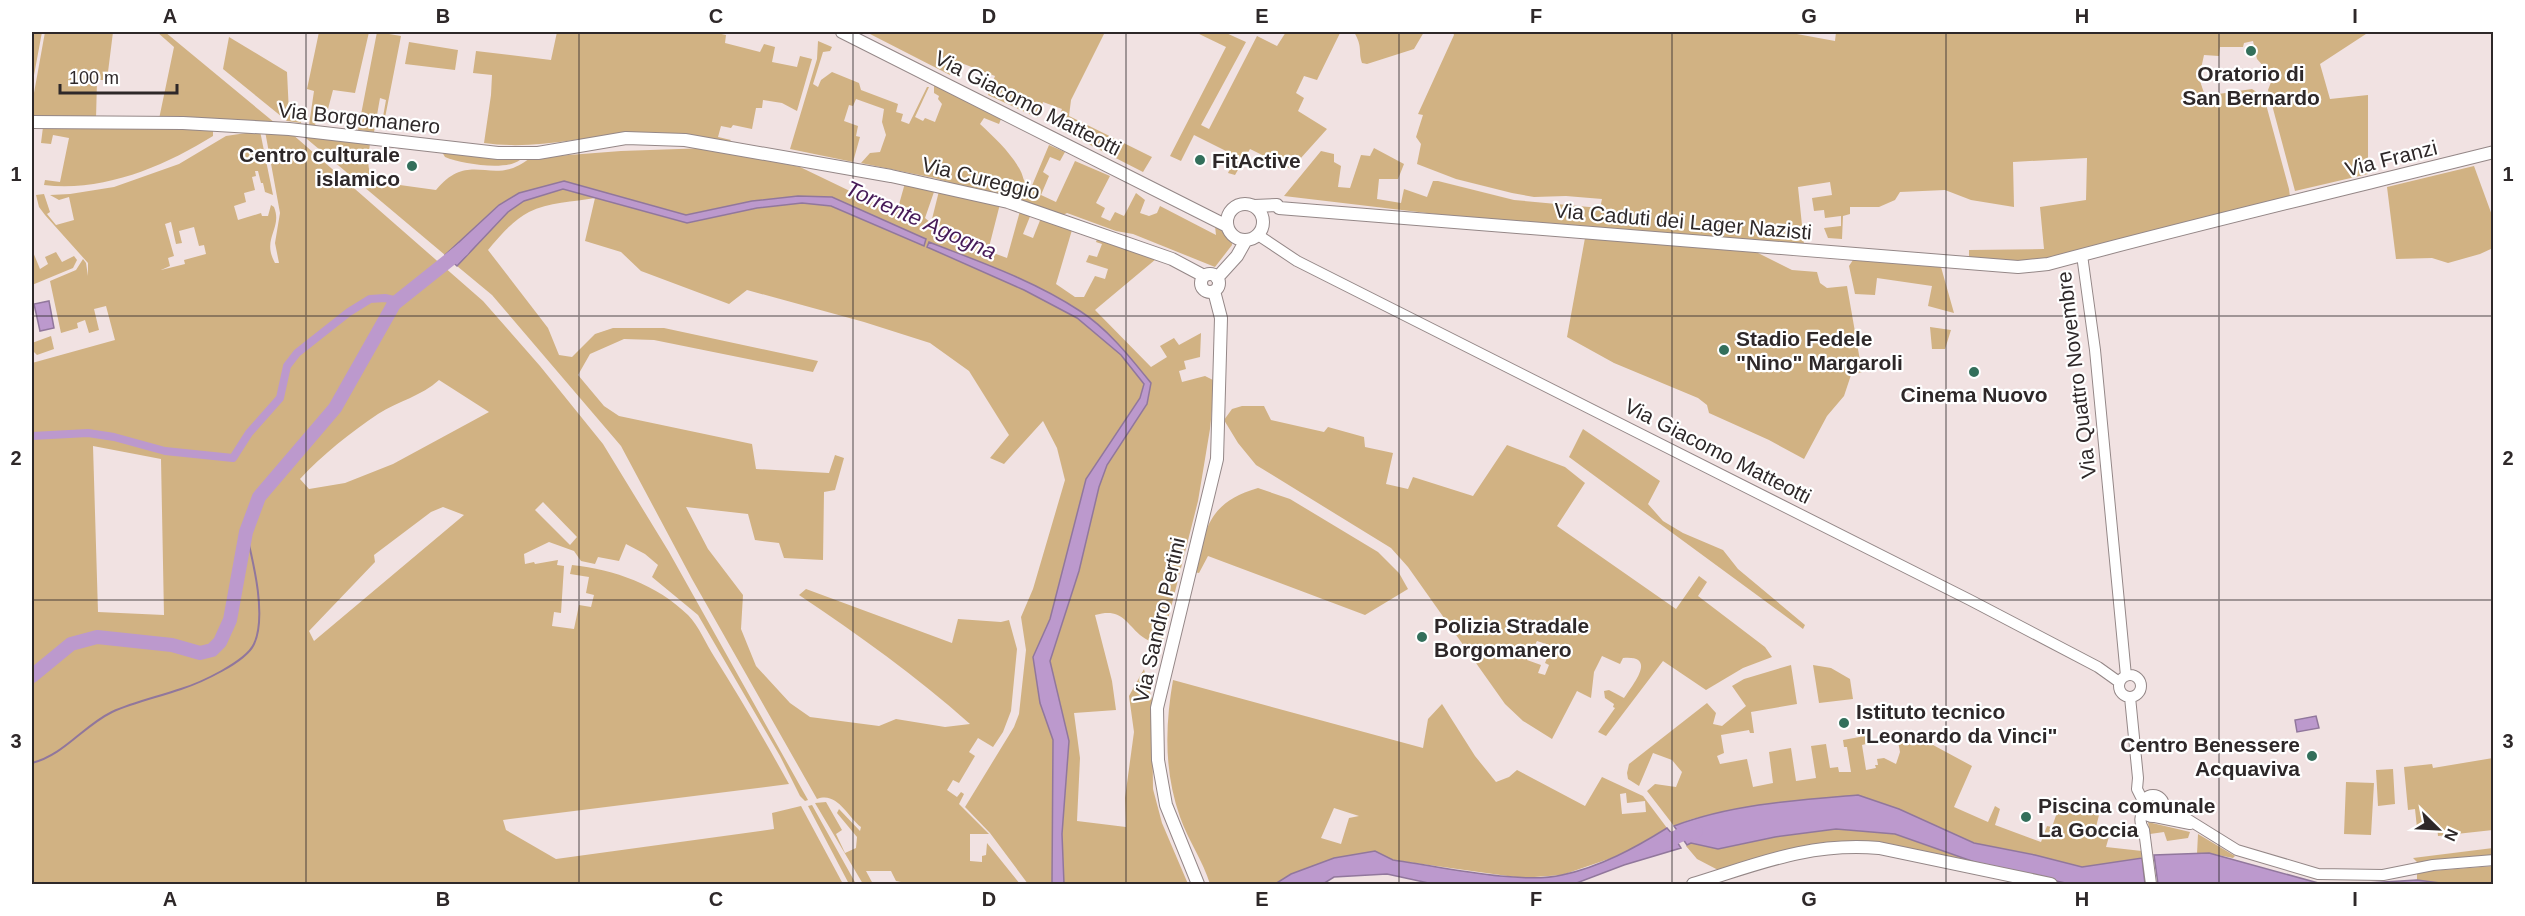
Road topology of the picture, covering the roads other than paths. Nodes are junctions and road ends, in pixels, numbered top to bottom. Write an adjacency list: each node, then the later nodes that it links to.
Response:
1 (842, 32): 9 (main road, Via Giacomo Matteotti)
2 (32, 122): 3 (main road, Via Borgomanero)
3 (740, 149): 12 (main road, Via Cureggio)
4 (2493, 152): 5 (main road, Via Franzi)
5 (2298, 199): 11 (main road, Via Quattro Novembre)
6 (1254, 206): 7 (main road, Via Caduti dei Lager Nazisti); 8 (main road); 9 (main road)
7 (1279, 208): 8 (main road); 11 (main road, Via Caduti dei Lager Nazisti)
8 (1263, 220): 10 (main road)
9 (1227, 221): 10 (main road)
10 (1248, 238): 12 (main road); 13 (street, Via Giacomo Matteotti)
11 (2082, 255): 13 (street, Via Quattro Novembre)
12 (1216, 285): 20 (main road, Via Sandro Pertini)
13 (2123, 679): 14 (street); 14 (street)
14 (2130, 697): 15 (street)
15 (2138, 778): 16 (street); 17 (street)
16 (2159, 800): 17 (street); 17 (street); 18 (street)
17 (2148, 811): 18 (street); 23 (street)
18 (2193, 824): 19 (street)
19 (2493, 860)
20 (1198, 885)
21 (1693, 885): 22 (main road)
22 (2051, 885)
23 (2151, 885)

